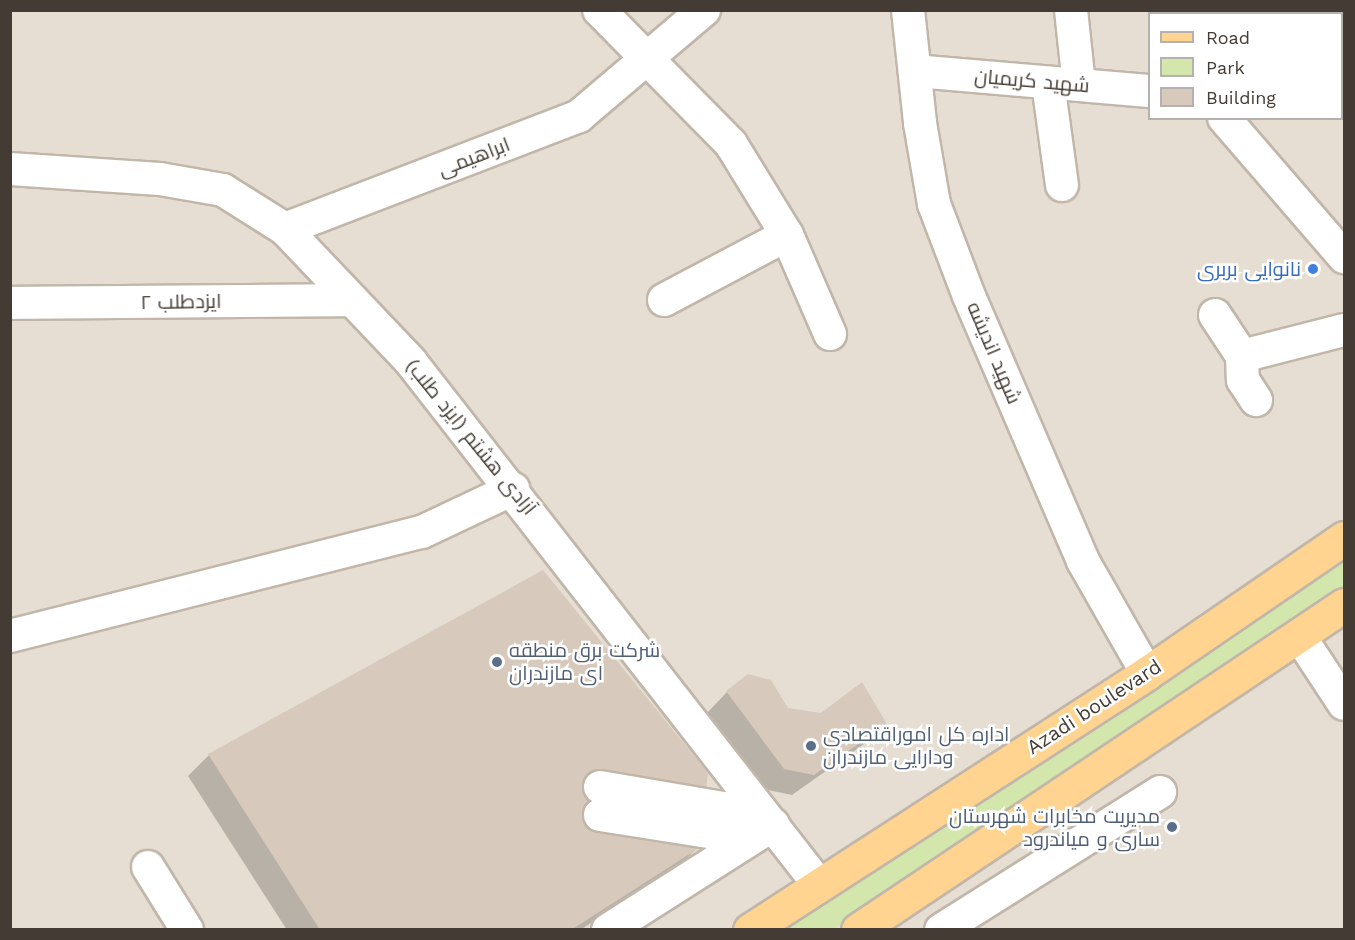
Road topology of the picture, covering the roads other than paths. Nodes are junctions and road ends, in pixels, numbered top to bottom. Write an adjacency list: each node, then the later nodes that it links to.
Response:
1 (599, 10): 5 (street)
2 (704, 10): 5 (street, ابراهیمی)
3 (908, 10): 6 (street, شهید اندیشه)
4 (1071, 10): 8 (street)
5 (649, 60): 13 (street, ابراهیمی); 14 (street)
6 (915, 71): 7 (street, شهید کریمیان); 29 (street, شهید اندیشه)
7 (1048, 83): 8 (street, شهید کریمیان); 12 (street)
8 (1079, 85): 9 (street, شهید کریمیان)
9 (1148, 91)
10 (1226, 120): 15 (street)
11 (10, 169): 13 (street, آزادی هشتم (ایزد طلب))
12 (1062, 185)
13 (285, 229): 16 (street, آزادی هشتم (ایزد طلب))
14 (787, 235): 17 (street); 21 (street)
15 (1344, 257)
16 (352, 300): 18 (street, ایزدطلب ۲); 24 (street, آزادی هشتم (ایزد طلب))
17 (664, 300)
18 (10, 303)
19 (1215, 315): 22 (street)
20 (1344, 330): 22 (street)
21 (830, 334)
22 (1242, 356): 23 (street)
23 (1256, 400)
24 (513, 489): 27 (street); 33 (street, آزادی هشتم (ایزد طلب))
25 (1344, 538): 29 (main road, Azadi boulevard)
26 (1344, 605): 28 (main road)
27 (10, 636)
28 (1300, 637): 30 (street); 34 (main road)
29 (1147, 673): 37 (main road, Azadi boulevard)
30 (1344, 704)
31 (1160, 792): 36 (street)
32 (600, 801): 33 (street)
33 (761, 824): 37 (street, آزادی هشتم (ایزد طلب)); 39 (street)
34 (985, 848): 36 (street); 41 (main road)
35 (148, 867): 38 (street)
36 (1010, 884): 42 (street)
37 (819, 885): 40 (main road, Azadi boulevard)
38 (187, 930)
39 (608, 930)
40 (750, 930)
41 (858, 930)
42 (941, 930)

